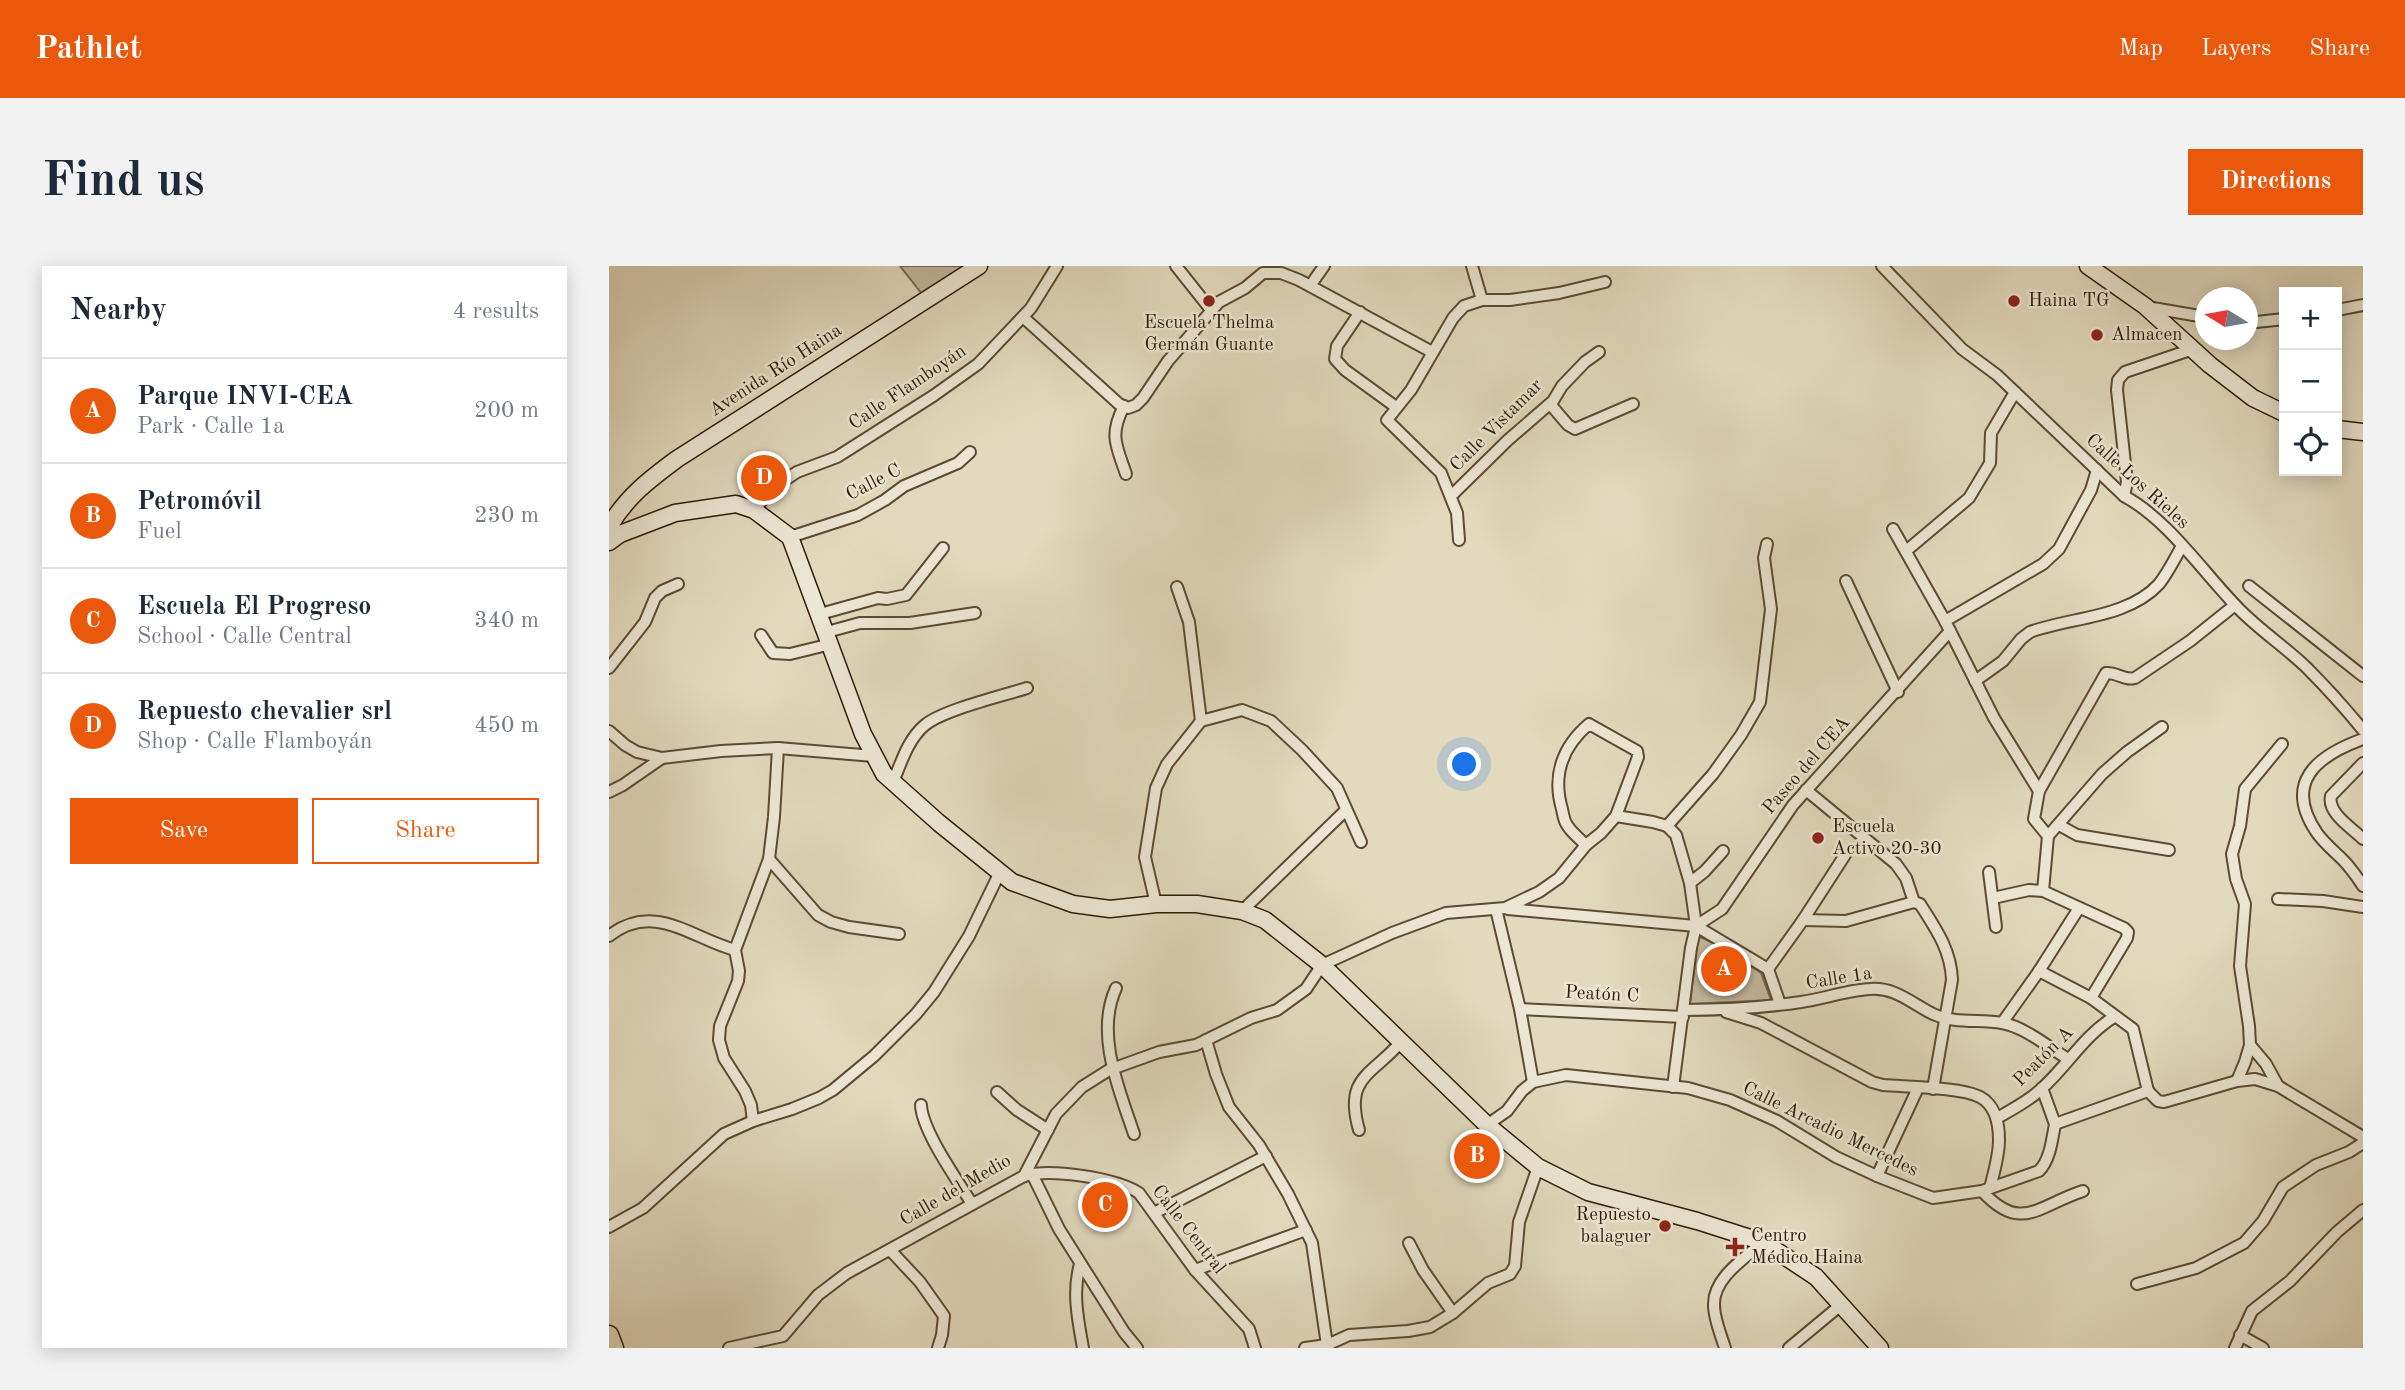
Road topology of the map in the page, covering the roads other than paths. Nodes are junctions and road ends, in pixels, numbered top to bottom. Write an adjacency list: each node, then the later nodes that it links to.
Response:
1 (979, 266): 37 (main road, Avenida Río Haina)
2 (1057, 266): 17 (street, Calle Flamboyán)
3 (1176, 266): 14 (street)
4 (1324, 266): 9 (street)
5 (1472, 266): 10 (street)
6 (1882, 266): 23 (street, Calle Los Rieles)
7 (2088, 266): 12 (main road)
8 (1605, 282): 10 (street)
9 (1310, 286): 14 (street); 15 (street)
10 (1482, 300): 21 (street)
11 (2363, 305): 13 (street)
12 (2145, 306): 16 (street); 20 (main road)
13 (2342, 309)
14 (1212, 310): 26 (street)
15 (1360, 312): 21 (street); 27 (street)
16 (2195, 315)
17 (1023, 317): 26 (street); 36 (street, Calle Flamboyán)
18 (2279, 319): 19 (street)
19 (2258, 322)
20 (2193, 349): 28 (main road); 35 (street)
21 (1432, 352): 27 (street)
22 (1599, 352): 24 (street, Calle Vistamar)
23 (2015, 392): 32 (street, Calle Los Rieles); 45 (street)
24 (1550, 404): 25 (street); 34 (street, Calle Vistamar)
25 (1633, 404)
26 (1121, 405): 33 (street)
27 (1396, 407): 34 (street)
28 (2282, 413)
29 (2342, 430): 30 (main road)
30 (2363, 432)
31 (970, 453): 39 (street, Calle C)
32 (2097, 470): 35 (street, Calle Los Rieles); 53 (street, Paseo del CEA)
33 (1126, 474)
34 (1451, 496): 40 (street)
35 (2124, 496): 43 (street, Calle Los Rieles)
36 (754, 510): 39 (main road); 41 (main road)
37 (609, 527)
38 (1893, 529): 45 (street)
39 (790, 537): 52 (main road)
40 (1459, 540)
41 (609, 542)
42 (1767, 544): 78 (street)
43 (2182, 546): 50 (street, Calle Los Rieles); 58 (street)
44 (943, 548): 52 (street)
45 (1906, 551): 53 (street)
46 (1846, 581): 60 (street)
47 (678, 584): 56 (street)
48 (2249, 586): 57 (street)
49 (1177, 587): 61 (street)
50 (2235, 605): 63 (street, Calle Los Rieles); 73 (street)
51 (975, 613): 55 (street)
52 (820, 614): 55 (main road)
53 (1948, 626): 58 (street); 60 (street, Paseo del CEA)
54 (761, 635): 55 (street)
55 (829, 638): 68 (main road)
56 (609, 668)
57 (2363, 676)
58 (1975, 681): 73 (street)
59 (1027, 688): 71 (street)
60 (1898, 692): 72 (street, Paseo del CEA)
61 (1201, 722): 75 (street); 95 (street)
62 (2162, 727): 77 (street)
63 (2363, 730)
64 (609, 731): 69 (street)
65 (2363, 739): 90 (street)
66 (2282, 744): 120 (street)
67 (778, 748): 68 (street); 69 (street); 86 (street)
68 (874, 756): 71 (main road)
69 (661, 758): 74 (street)
70 (2363, 763): 80 (street)
71 (893, 782): 87 (main road)
72 (1806, 790): 94 (street); 101 (street, Paseo del CEA)
73 (2039, 791): 79 (street)
74 (609, 792)
75 (1346, 810): 81 (street); 99 (street)
76 (1616, 816): 78 (street); 82 (street); 82 (street)
77 (2059, 825): 79 (street); 83 (street)
78 (1667, 826): 89 (street)
79 (2048, 836): 91 (street)
80 (2363, 839)
81 (1361, 842)
82 (1586, 845): 98 (street)
83 (2169, 850)
84 (1723, 851): 89 (street)
85 (1845, 855): 100 (street)
86 (769, 859): 103 (street); 105 (street)
87 (1000, 872): 95 (main road); 134 (street)
88 (1989, 872): 92 (street)
89 (1690, 883): 101 (street)
90 (2363, 886)
91 (2043, 891): 92 (street); 97 (street)
92 (1993, 898): 102 (street)
93 (2278, 899): 96 (street)
94 (1914, 902): 100 (street); 116 (street)
95 (1156, 904): 99 (main road)
96 (2363, 907)
97 (2079, 908): 108 (street); 110 (street)
98 (1500, 909): 101 (street); 106 (street); 112 (street)
99 (1243, 911): 106 (main road)
100 (1803, 920): 107 (street)
101 (1696, 926): 107 (street); 114 (street)
102 (1996, 927)
103 (899, 934)
104 (609, 936): 105 (street)
105 (735, 950): 134 (street)
106 (1321, 965): 118 (street, Calle del Medio); 119 (main road)
107 (1768, 969): 111 (street)
108 (2039, 971): 110 (street); 117 (street)
109 (1115, 988): 122 (street)
110 (2091, 998): 115 (street)
111 (1780, 1004): 113 (street, Calle 1a); 116 (street, Calle 1a)
112 (1520, 1009): 114 (street, Peatón C); 124 (street)
113 (1720, 1010): 114 (street, Calle 1a); 127 (street)
114 (1683, 1014): 126 (street)
115 (2114, 1017): 121 (street, Peatón A); 130 (street)
116 (1945, 1018): 117 (street, Calle 1a); 129 (street)
117 (2002, 1023): 121 (street, Calle 1a)
118 (1206, 1040): 122 (street, Calle del Medio); 141 (street)
119 (1401, 1042): 136 (main road); 138 (street)
120 (2250, 1045): 123 (street); 125 (street)
121 (2068, 1059): 128 (street, Peatón A)
122 (1114, 1068): 137 (street, Calle del Medio); 139 (street)
123 (2237, 1081): 125 (street); 130 (street)
124 (1533, 1082): 126 (street, Calle Arcadio Mercedes); 136 (street)
125 (2278, 1086): 140 (street)
126 (1673, 1087): 144 (street, Calle Arcadio Mercedes)
127 (1918, 1088): 129 (street); 144 (street)
128 (2042, 1088): 133 (street, Peatón A); 135 (street)
129 (1933, 1090): 133 (street)
130 (2148, 1091): 135 (street)
131 (997, 1092): 137 (street)
132 (921, 1105): 147 (street)
133 (1997, 1118): 145 (street)
134 (753, 1121): 150 (street)
135 (2055, 1124): 145 (street, Calle Arcadio Mercedes)
136 (1487, 1125): 142 (main road)
137 (1048, 1130): 143 (street, Calle del Medio)
138 (1359, 1130)
139 (1134, 1134)
140 (2361, 1135): 157 (street)
141 (1266, 1156): 149 (street); 151 (street)
142 (1538, 1167): 152 (main road); 159 (street)
143 (1028, 1175): 147 (street, Calle del Medio); 149 (street, Calle Central); 155 (street)
144 (1877, 1176): 145 (street, Calle Arcadio Mercedes)
145 (1986, 1189): 146 (street)
146 (2083, 1191)
147 (972, 1204): 154 (street, Calle del Medio)
148 (2363, 1210): 161 (street)
149 (1154, 1213): 156 (street, Calle Central)
150 (609, 1227)
151 (1306, 1230): 156 (street); 162 (street)
152 (1763, 1242): 158 (main road); 170 (street)
153 (1409, 1243): 159 (street)
154 (890, 1250): 164 (street, Calle del Medio); 165 (street)
155 (1080, 1264): 166 (street); 167 (street)
156 (1195, 1270): 168 (street, Calle Central)
157 (2137, 1284)
158 (1842, 1304): 171 (street); 172 (main road)
159 (1453, 1313): 162 (street)
160 (609, 1335): 163 (main road)
161 (2240, 1335): 173 (street); 174 (street)
162 (1327, 1345): 169 (street)
163 (614, 1348)
164 (729, 1348)
165 (938, 1348)
166 (1083, 1348)
167 (1137, 1348)
168 (1255, 1348)
169 (1311, 1348)
170 (1725, 1348)
171 (1789, 1348)
172 (1880, 1348)
173 (2235, 1348)
174 (2263, 1348)

